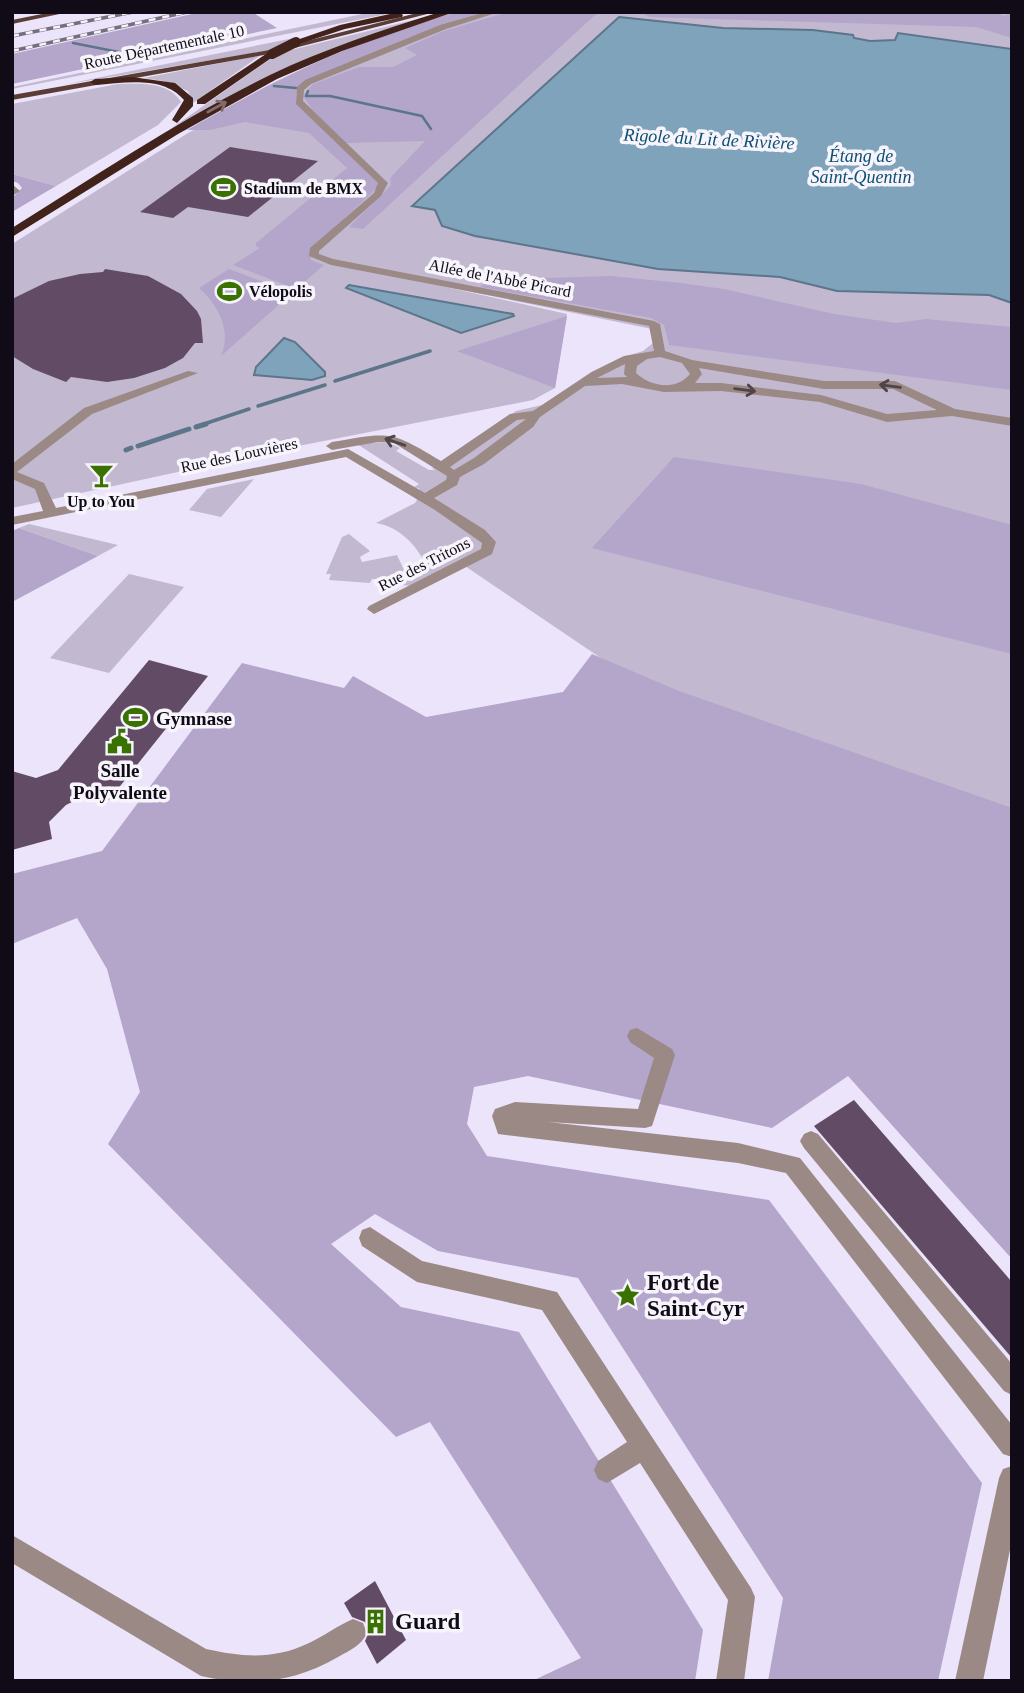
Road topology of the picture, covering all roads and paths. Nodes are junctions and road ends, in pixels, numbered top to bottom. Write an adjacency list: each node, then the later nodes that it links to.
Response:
1 (65, 12): 7 (main road)
2 (404, 12): 8 (main road)
3 (411, 12): 13 (highway, bridge)
4 (431, 12): 10 (main road)
5 (450, 12): 17 (highway, one-way to 5)
6 (495, 12): 18 (street, Allée de l'Abbé Picard)
7 (12, 22)
8 (285, 36)
9 (195, 55): 11 (main road, Route Départementale 10)
10 (95, 82): 11 (main road); 13 (highway)
11 (43, 89): 12 (main road)
12 (12, 96)
13 (177, 120): 16 (highway)
14 (12, 187): 15 (street)
15 (12, 193)
16 (12, 221)
17 (12, 233)
18 (660, 354): 19 (street); 20 (street)
19 (644, 356): 22 (street); 23 (street)
20 (690, 363): 24 (street); 25 (street, one-way to 20)
21 (192, 373): 31 (street)
22 (641, 383): 23 (street); 24 (street)
23 (580, 384): 26 (street)
24 (677, 387): 25 (street, one-way to 25)
25 (952, 412): 27 (street)
26 (536, 414): 28 (street); 29 (street)
27 (1012, 422)
28 (491, 432): 29 (street); 30 (street)
29 (509, 439): 32 (street)
30 (441, 467): 32 (street, Rue des Louvières); 34 (street, Rue des Louvières, one-way to 34)
31 (12, 472): 34 (street)
32 (454, 475): 33 (street)
33 (425, 498): 34 (street, Rue des Louvières); 37 (street, Rue des Tritons)
34 (49, 509): 35 (street, Rue des Louvières); 36 (street, Rue des Louvières)
35 (12, 512)
36 (12, 521)
37 (374, 609)
38 (637, 1036): 42 (street)
39 (811, 1141): 41 (street)
40 (370, 1238): 43 (street)
41 (1012, 1383)
42 (1012, 1445)
43 (644, 1446): 44 (street); 48 (street)
44 (607, 1470)
45 (1012, 1478): 49 (street)
46 (12, 1548): 47 (street)
47 (353, 1633)
48 (730, 1681)
49 (969, 1681)

